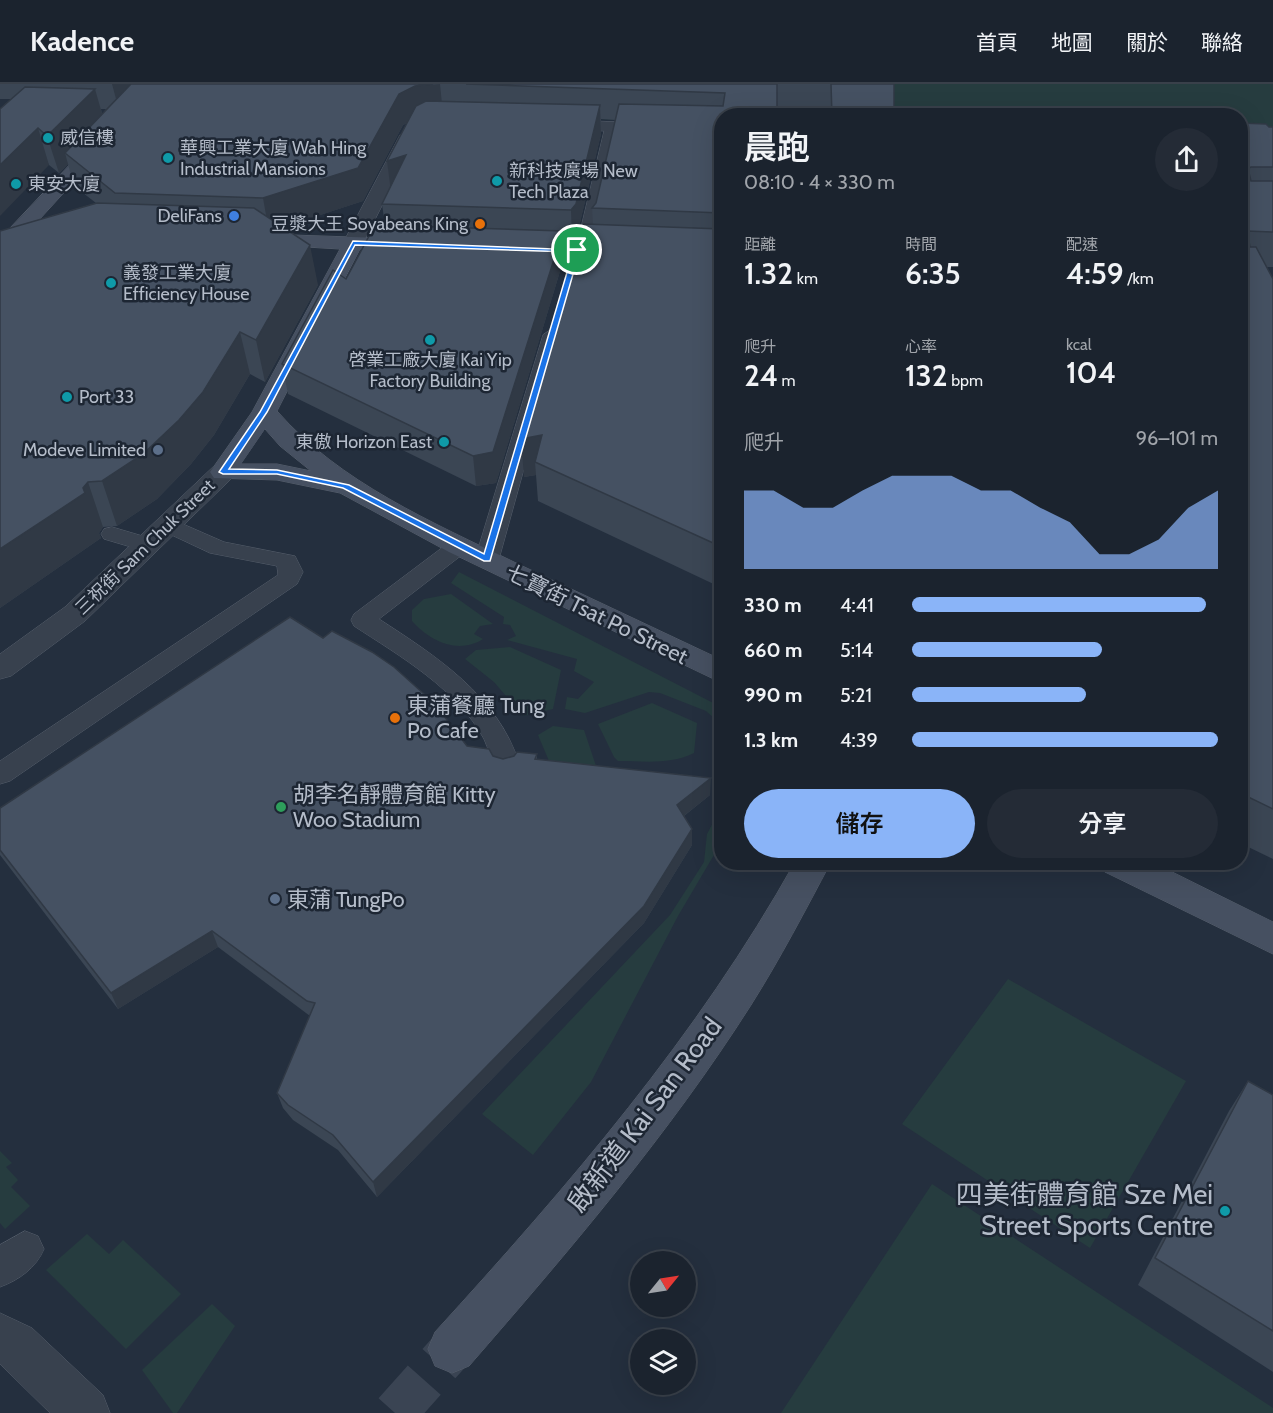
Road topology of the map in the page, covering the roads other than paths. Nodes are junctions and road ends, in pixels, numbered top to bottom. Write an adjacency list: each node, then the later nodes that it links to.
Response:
1 (155, 84): 3 (street)
2 (104, 117): 3 (street)
3 (123, 117): 8 (street)
4 (541, 124): 6 (street)
5 (417, 125): 11 (street, 三祝街 Sam Chuk Street)
6 (612, 127): 7 (street); 14 (lane)
7 (714, 130)
8 (18, 231): 9 (street); 15 (street)
9 (41, 232)
10 (237, 239): 11 (street)
11 (353, 243): 12 (street); 19 (street, 三祝街 Sam Chuk Street)
12 (433, 245)
13 (493, 247): 14 (street)
14 (577, 250): 16 (street); 17 (lane)
15 (0, 251)
16 (637, 252)
17 (570, 274)
18 (556, 319): 26 (lane)
19 (264, 412): 20 (street, 三祝街 Sam Chuk Street); 21 (street, 七寶街 Tsat Po Street)
20 (223, 472): 21 (street, 七寶街 Tsat Po Street); 22 (street, 三祝街 Sam Chuk Street)
21 (346, 486): 25 (street, 七寶街 Tsat Po Street)
22 (169, 525): 24 (street, 三祝街 Sam Chuk Street); 30 (lane)
23 (112, 534): 24 (lane)
24 (148, 545): 27 (street, 三祝街 Sam Chuk Street)
25 (459, 546): 26 (street, 七寶街 Tsat Po Street); 29 (lane)
26 (487, 559): 28 (street, 七寶街 Tsat Po Street)
27 (0, 669)
28 (714, 669)
29 (505, 763)
30 (0, 774)
31 (808, 870): 35 (street, 啟新道 Kai San Road)
32 (1138, 870): 33 (street)
33 (1273, 939)
34 (0, 1337): 36 (street)
35 (452, 1349)
36 (84, 1413)

